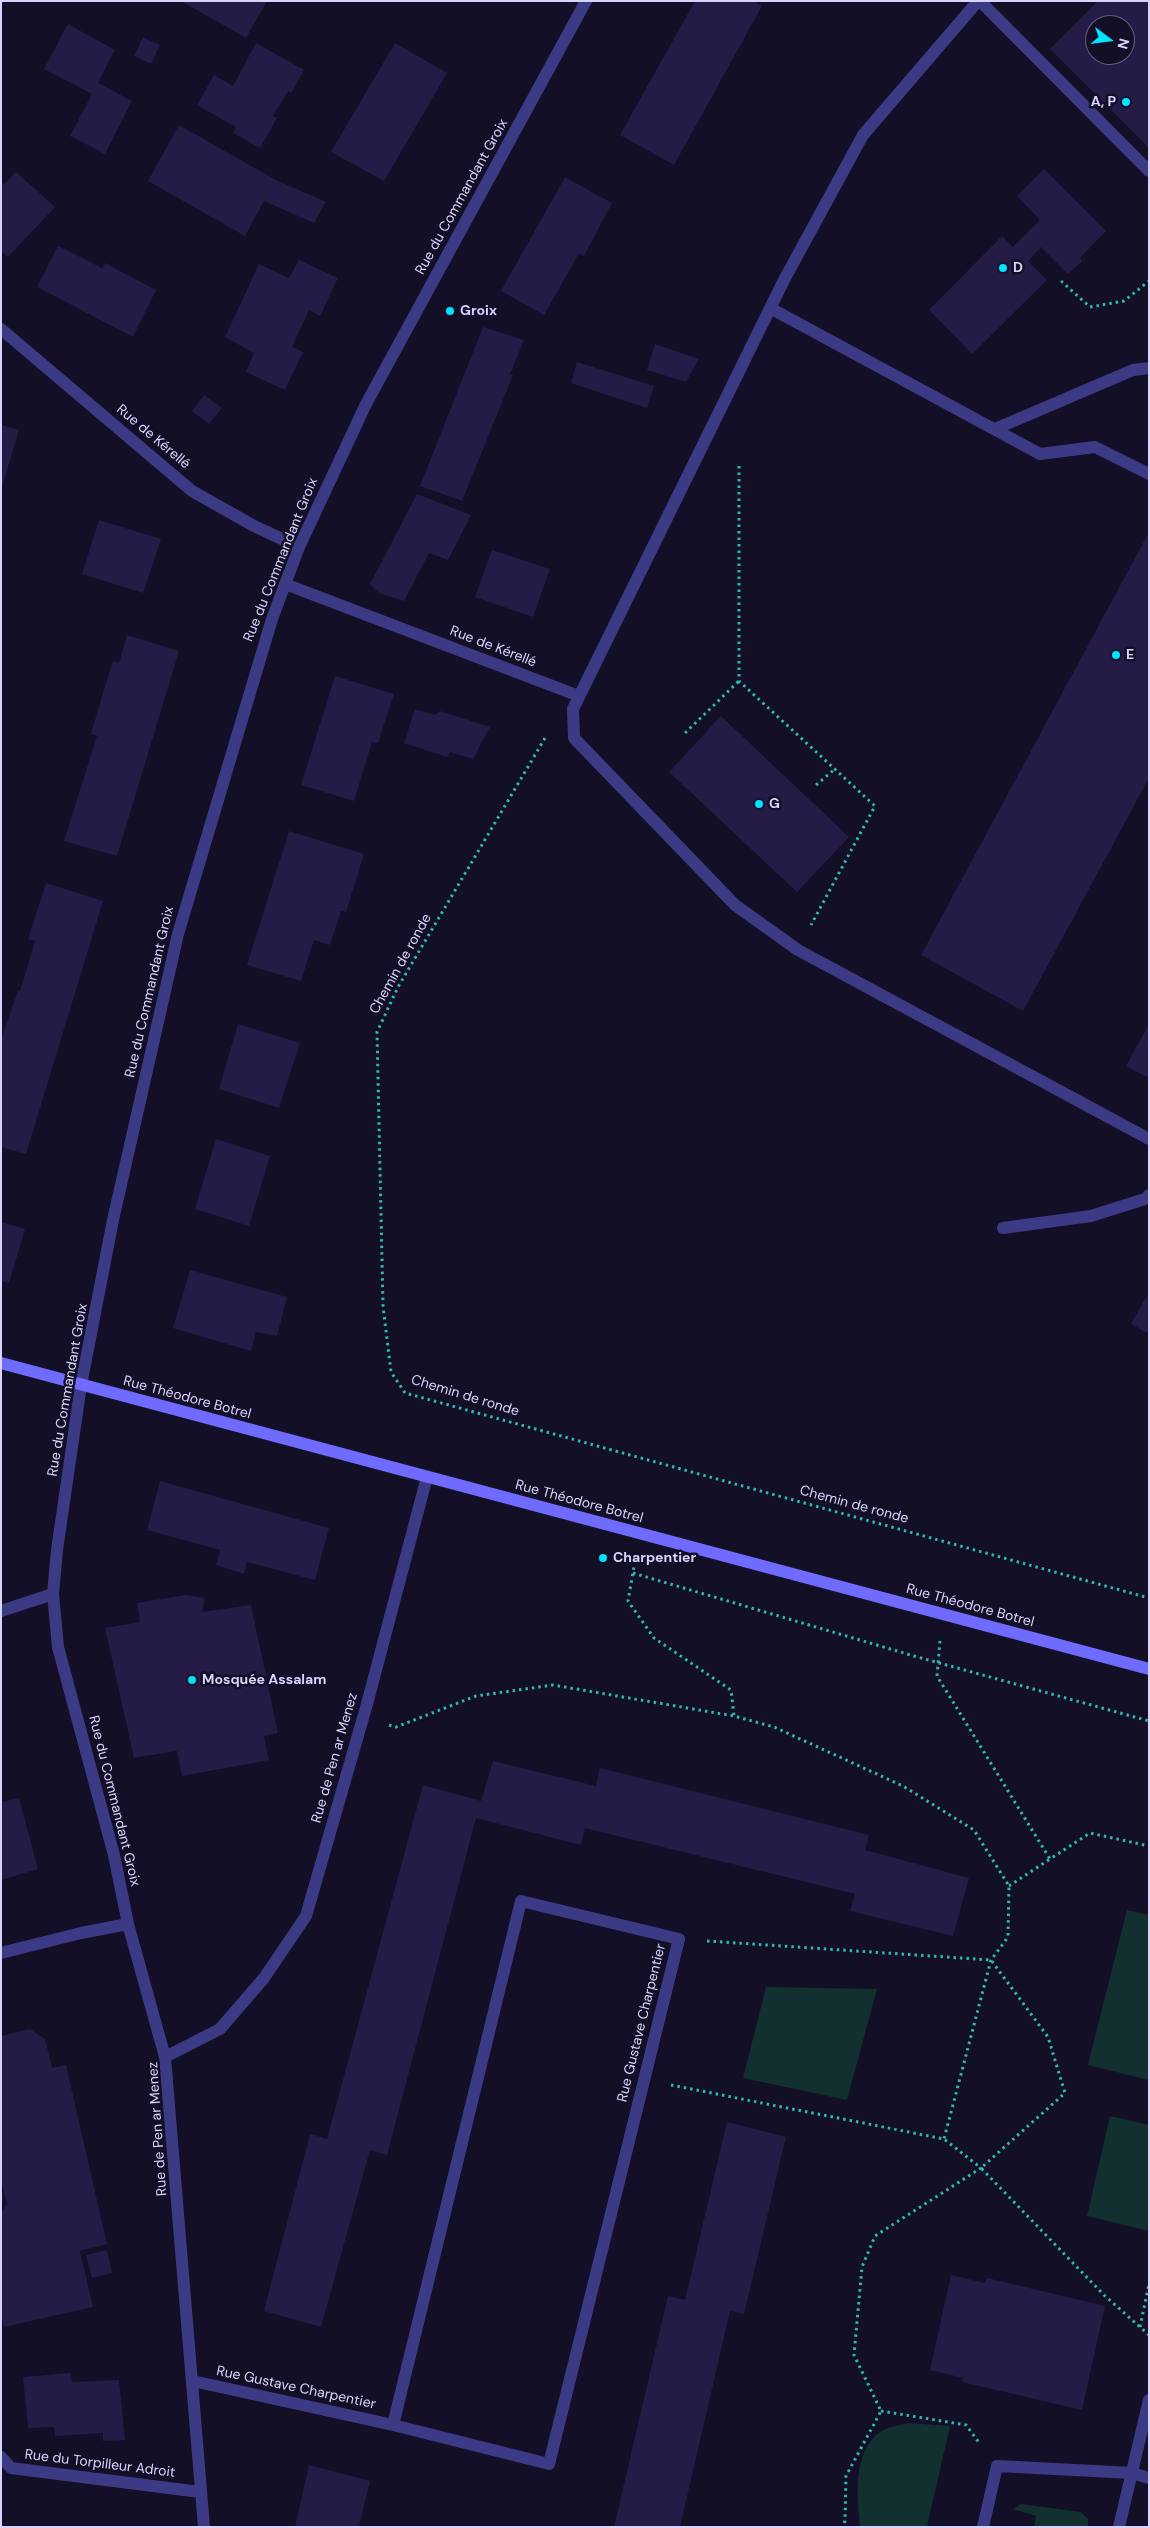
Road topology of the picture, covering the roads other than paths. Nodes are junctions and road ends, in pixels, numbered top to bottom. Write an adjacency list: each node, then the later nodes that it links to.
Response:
1 (586, 1): 9 (street, Rue du Commandant Groix)
2 (979, 1): 3 (street); 4 (street)
3 (1149, 171)
4 (770, 308): 7 (street); 11 (street)
5 (1, 329): 9 (street, Rue de Kérellé)
6 (1149, 368): 7 (street)
7 (995, 429): 8 (street)
8 (1149, 474)
9 (299, 547): 10 (street, Rue du Commandant Groix)
10 (285, 584): 11 (street, Rue de Kérellé); 16 (street, Rue du Commandant Groix)
11 (580, 696): 12 (street)
12 (1149, 1139)
13 (1149, 1195): 14 (street)
14 (1003, 1228)
15 (1, 1363): 16 (street, Rue Théodore Botrel)
16 (81, 1385): 17 (street, Rue Théodore Botrel); 18 (street, Rue du Commandant Groix)
17 (428, 1477): 20 (street, Rue Théodore Botrel); 23 (street, Rue de Pen ar Menez)
18 (53, 1594): 19 (street); 21 (street, Rue du Commandant Groix)
19 (1, 1611)
20 (1149, 1669)
21 (128, 1924): 22 (street); 23 (street, Rue du Commandant Groix)
22 (1, 1953)
23 (165, 2056): 24 (street, Rue de Pen ar Menez)
24 (193, 2381): 26 (street, Rue Gustave Charpentier); 30 (street, Rue de Pen ar Menez)
25 (1149, 2400): 28 (street)
26 (393, 2425): 26 (street, Rue Gustave Charpentier)
27 (1, 2457): 30 (street, Rue du Torpilleur Adroit)
28 (1132, 2474): 29 (street); 32 (street); 33 (street)
29 (1149, 2478)
30 (200, 2492): 31 (street, Rue de Pen ar Menez)
31 (204, 2527)
32 (983, 2527)
33 (1119, 2527)

